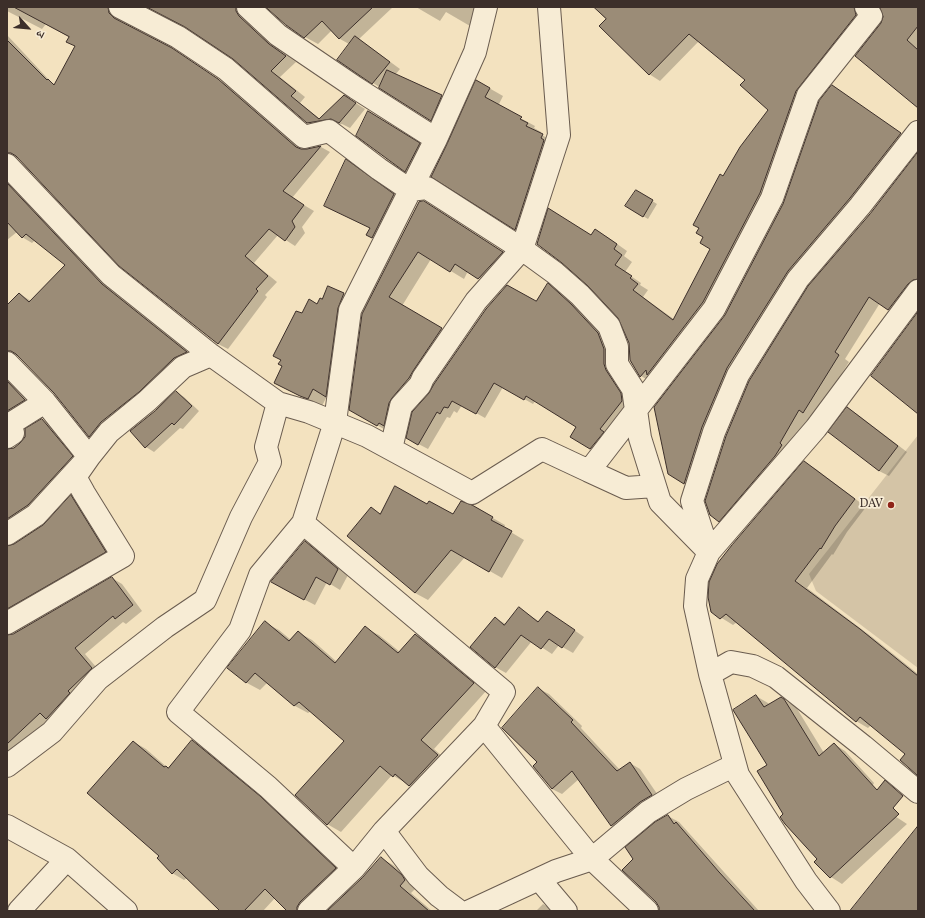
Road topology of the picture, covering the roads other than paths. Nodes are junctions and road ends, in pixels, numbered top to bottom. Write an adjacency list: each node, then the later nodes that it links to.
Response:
1 (120, 7): 9 (street)
2 (248, 7): 7 (street)
3 (486, 7): 7 (street)
4 (549, 7): 10 (street)
5 (866, 7): 16 (street)
6 (918, 132): 25 (street)
7 (436, 139): 9 (street)
8 (7, 165): 12 (street)
9 (410, 190): 10 (street); 17 (street)
10 (522, 249): 16 (street); 19 (street)
11 (918, 290): 25 (street)
12 (211, 355): 15 (street); 20 (street)
13 (7, 364): 14 (street)
14 (45, 402): 18 (street); 20 (street)
15 (278, 404): 17 (street); 30 (street)
16 (636, 412): 21 (street); 22 (street)
17 (335, 422): 19 (street); 23 (street)
18 (7, 437)
19 (391, 449): 21 (street)
20 (89, 457): 24 (street); 26 (street)
21 (589, 471): 22 (street)
22 (655, 486): 25 (street)
23 (303, 523): 28 (street); 36 (street)
24 (7, 534)
25 (709, 552): 27 (street)
26 (7, 623)
27 (710, 674): 29 (street); 31 (street)
28 (484, 726): 33 (street); 35 (street)
29 (735, 765): 35 (street); 45 (street)
30 (7, 766)
31 (918, 792)
32 (7, 826): 34 (street)
33 (384, 831): 36 (street); 41 (street)
34 (67, 859): 38 (street); 39 (street)
35 (592, 859): 37 (street); 44 (street)
36 (354, 868): 40 (street)
37 (540, 878): 42 (street); 43 (street)
38 (19, 911)
39 (126, 911)
40 (309, 911)
41 (459, 911)
42 (470, 911)
43 (566, 911)
44 (647, 911)
45 (829, 911)

